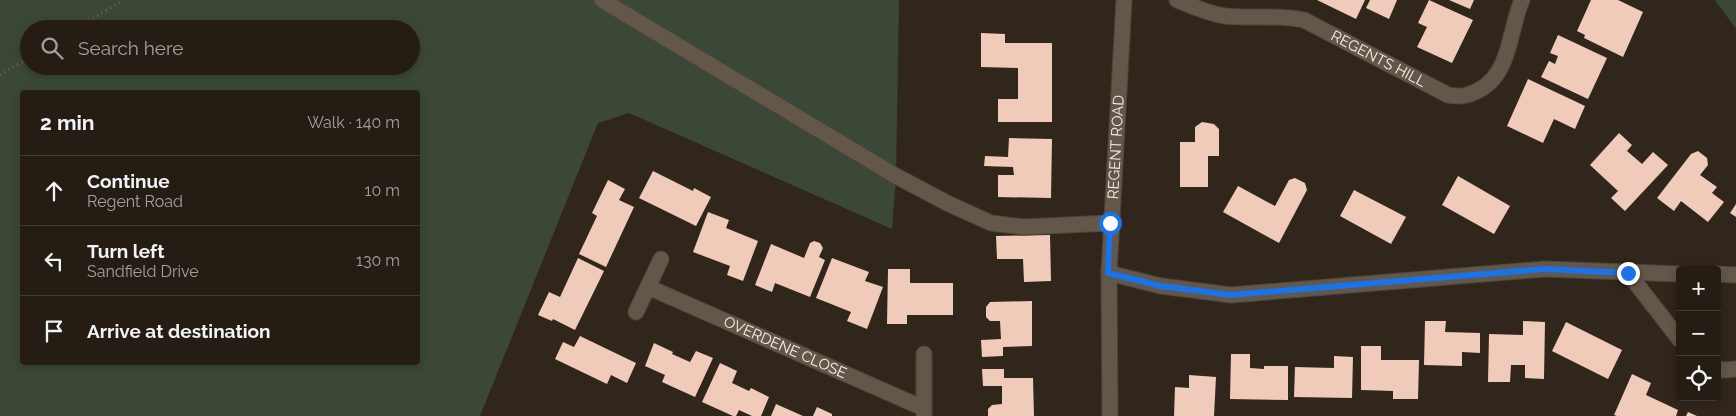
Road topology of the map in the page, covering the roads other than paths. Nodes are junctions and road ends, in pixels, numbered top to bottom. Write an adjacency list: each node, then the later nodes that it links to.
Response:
1 (602, 0): 5 (street)
2 (1124, 0): 5 (street, REGENT ROAD)
3 (1177, 0): 4 (street, REGENTS HILL)
4 (1522, 0)
5 (1110, 223): 7 (street, REGENT ROAD)
6 (661, 259): 12 (street)
7 (1108, 273): 8 (street); 19 (street, REGENT ROAD)
8 (1628, 273): 9 (street); 14 (street)
9 (1676, 274)
10 (1721, 274): 11 (street)
11 (1736, 275)
12 (648, 288): 13 (street); 18 (street, OVERDENE CLOSE)
13 (636, 312)
14 (1676, 335)
15 (924, 354): 18 (street, OVERDENE CLOSE)
16 (1736, 368): 17 (street)
17 (1721, 370)
18 (924, 412)
19 (1110, 416)

